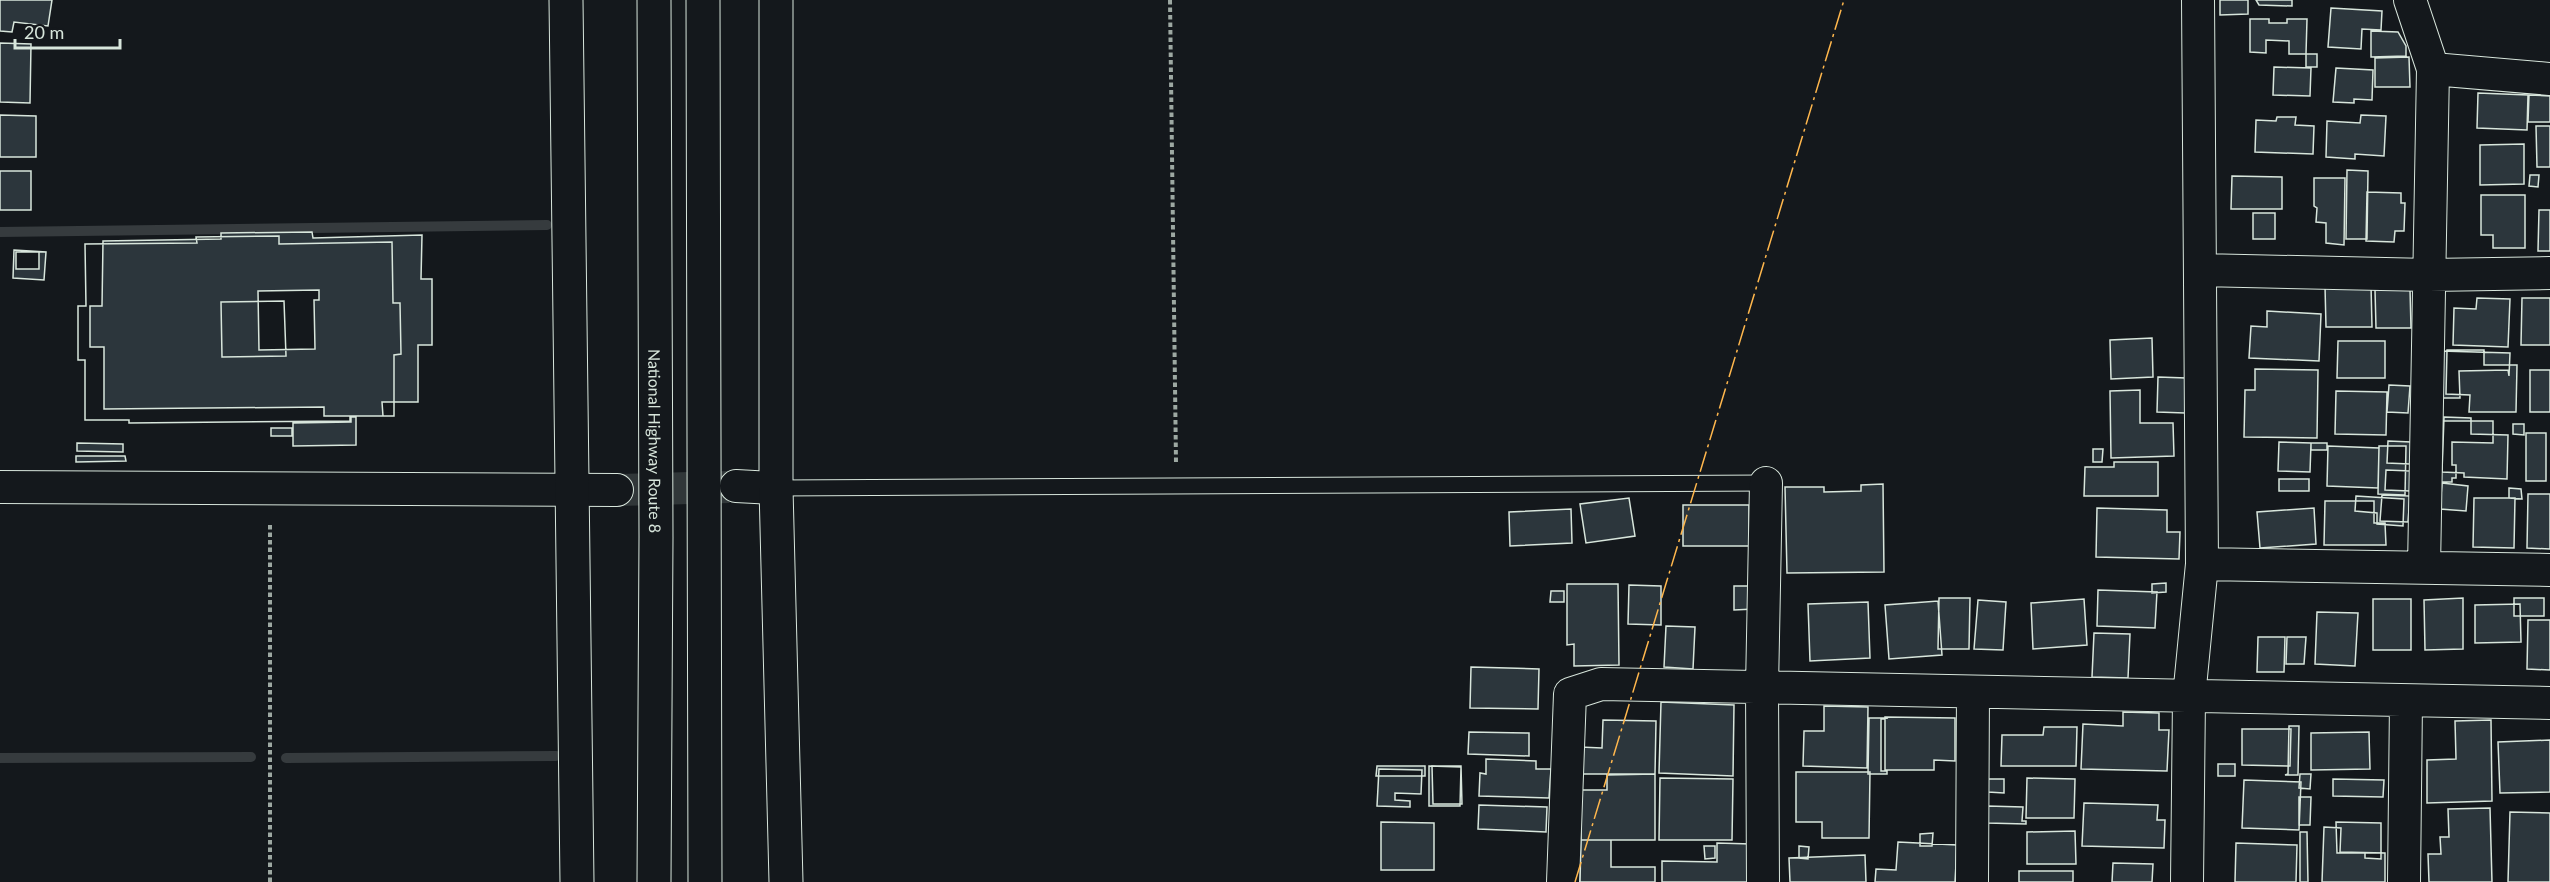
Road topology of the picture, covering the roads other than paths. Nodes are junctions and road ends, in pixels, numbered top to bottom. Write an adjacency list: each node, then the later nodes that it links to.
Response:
1 (566, 0): 17 (highway)
2 (654, 0): 27 (highway, National Highway Route 8)
3 (703, 0): 28 (highway)
4 (776, 0): 15 (highway)
5 (2198, 0): 9 (street)
6 (2409, 0): 7 (street)
7 (2433, 69): 8 (street); 11 (street)
8 (2550, 78)
9 (2200, 270): 11 (street); 18 (street)
10 (2550, 273): 11 (street)
11 (2430, 275): 19 (street)
12 (1766, 483): 15 (lane); 21 (street)
13 (736, 486): 15 (street)
14 (0, 487): 17 (street)
15 (776, 488): 29 (highway)
16 (617, 490): 17 (street)
17 (573, 491): 26 (highway)
18 (2202, 564): 19 (street); 23 (street)
19 (2424, 568): 20 (street)
20 (2550, 570)
21 (1762, 688): 22 (street); 30 (street); 31 (street)
22 (1973, 692): 23 (street); 32 (street)
23 (2189, 697): 24 (street); 33 (street)
24 (2406, 701): 25 (street); 34 (street)
25 (2550, 704)
26 (577, 882)
27 (654, 882)
28 (705, 882)
29 (786, 882)
30 (1563, 882)
31 (1763, 882)
32 (1972, 882)
33 (2187, 882)
34 (2404, 882)

